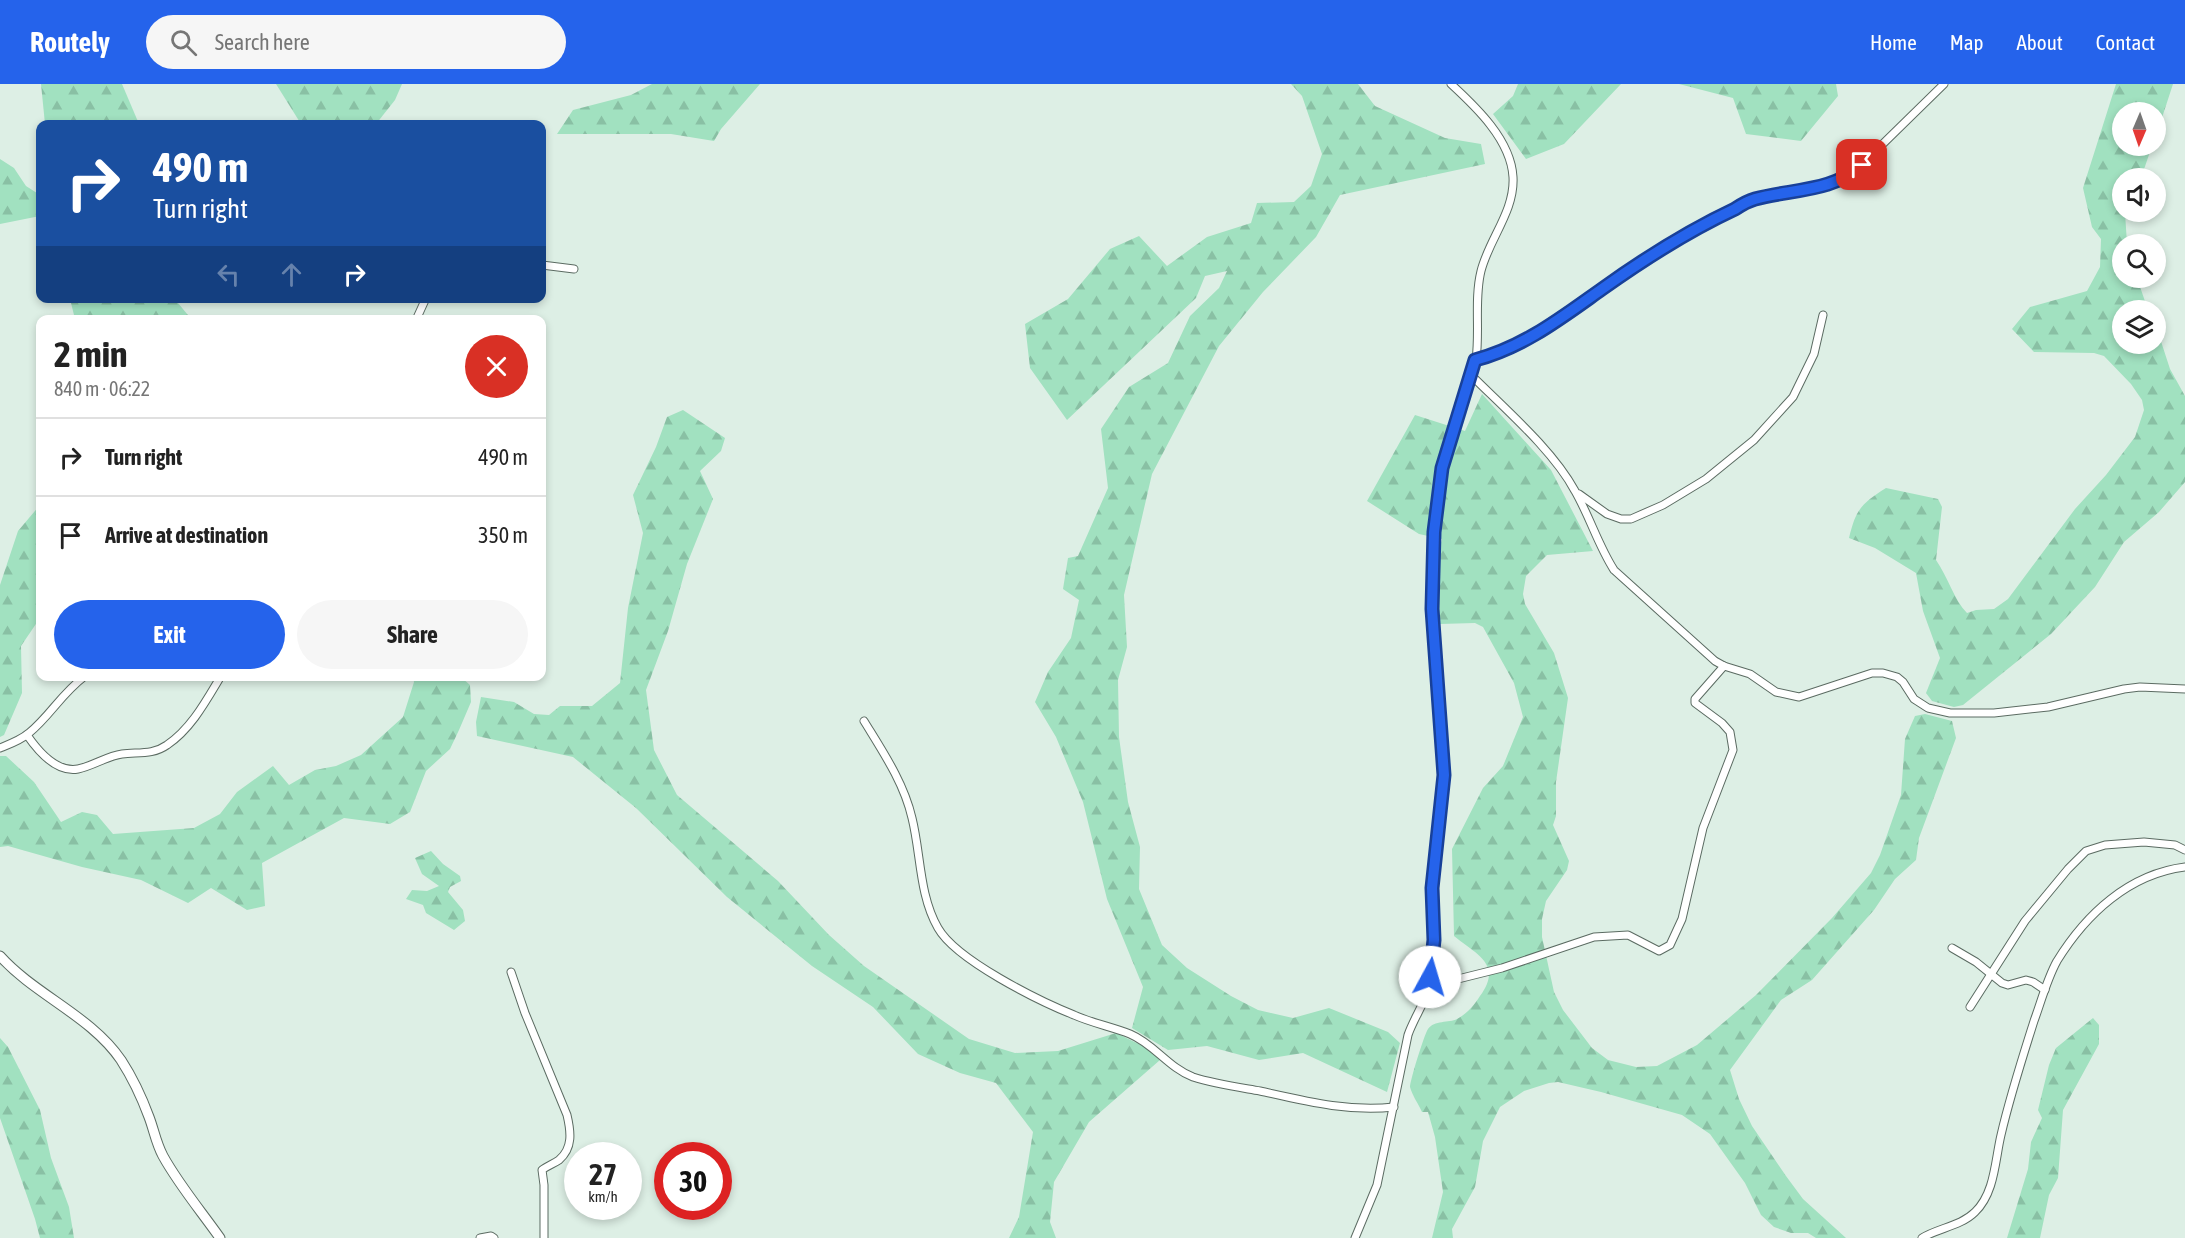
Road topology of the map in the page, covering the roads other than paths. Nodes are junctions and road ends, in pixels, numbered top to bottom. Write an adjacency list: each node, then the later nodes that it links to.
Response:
1 (1451, 84): 6 (street)
2 (1944, 84): 6 (street)
3 (546, 265): 4 (street)
4 (574, 269)
5 (1823, 315): 8 (street)
6 (1475, 360): 7 (street)
7 (1471, 375): 8 (street); 23 (street)
8 (1575, 490): 9 (street)
9 (1724, 666): 12 (street); 23 (street)
10 (79, 681): 14 (street)
11 (218, 681): 14 (street)
12 (2185, 689)
13 (864, 721): 25 (street)
14 (27, 735): 15 (street)
15 (0, 748)
16 (2185, 850): 21 (street)
17 (2185, 867): 22 (street)
18 (1952, 948): 21 (street)
19 (0, 956): 26 (street)
20 (511, 972): 29 (street)
21 (1991, 975): 22 (street); 24 (street)
22 (2045, 990): 31 (street)
23 (1424, 1000): 25 (street)
24 (1970, 1007)
25 (1394, 1107): 30 (street)
26 (220, 1238)
27 (480, 1238): 28 (street)
28 (494, 1238)
29 (544, 1238)
30 (1355, 1238)
31 (1922, 1238)

